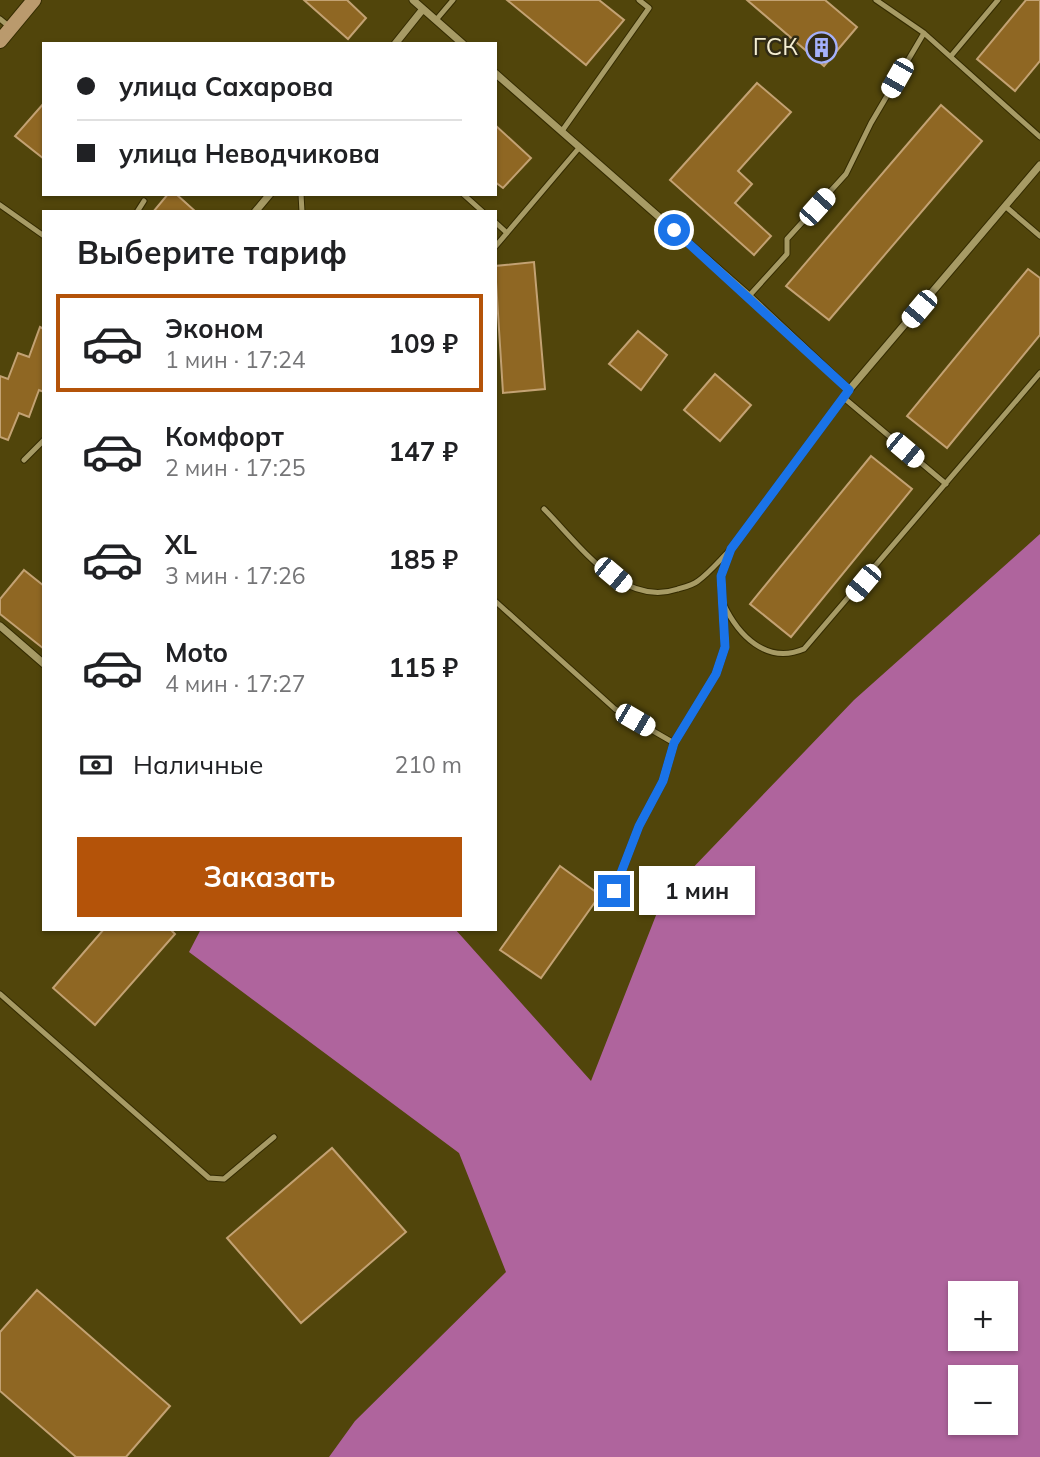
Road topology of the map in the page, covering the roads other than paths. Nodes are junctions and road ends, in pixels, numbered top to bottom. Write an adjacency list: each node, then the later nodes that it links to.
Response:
1 (34, 0): 10 (main road)
2 (414, 0): 8 (street)
3 (453, 0): 9 (lane)
4 (639, 0): 17 (lane)
5 (876, 0): 7 (lane)
6 (998, 0): 15 (lane)
7 (887, 3): 11 (lane)
8 (423, 9): 9 (street); 13 (street)
9 (436, 20): 14 (street)
10 (6, 24): 12 (main road)
11 (923, 33): 15 (lane); 34 (lane)
12 (0, 41)
13 (397, 42)
14 (461, 42)
15 (951, 56): 18 (lane)
16 (497, 75): 17 (street)
17 (562, 131): 19 (street)
18 (1040, 136)
19 (579, 148): 30 (lane); 34 (street)
20 (1040, 165): 25 (street)
21 (268, 196): 27 (street)
22 (465, 196): 28 (lane)
23 (144, 201): 26 (lane)
24 (0, 205): 31 (lane)
25 (1005, 206): 32 (lane); 36 (street)
26 (137, 210)
27 (257, 210)
28 (481, 210)
29 (497, 224): 30 (lane)
30 (507, 233): 33 (lane)
31 (42, 235)
32 (1040, 236)
33 (497, 245)
34 (749, 296): 36 (street)
35 (1040, 373): 40 (lane)
36 (849, 390): 37 (street)
37 (844, 398): 40 (lane); 42 (street)
38 (42, 442): 39 (lane)
39 (24, 460)
40 (946, 484): 43 (lane)
41 (544, 509): 42 (lane)
42 (731, 549): 43 (street)
43 (722, 600): 47 (street)
44 (497, 603): 47 (lane)
45 (0, 626): 46 (street)
46 (42, 662)
47 (674, 743): 48 (street)
48 (614, 891)
49 (0, 994): 50 (lane)
50 (274, 1136)

